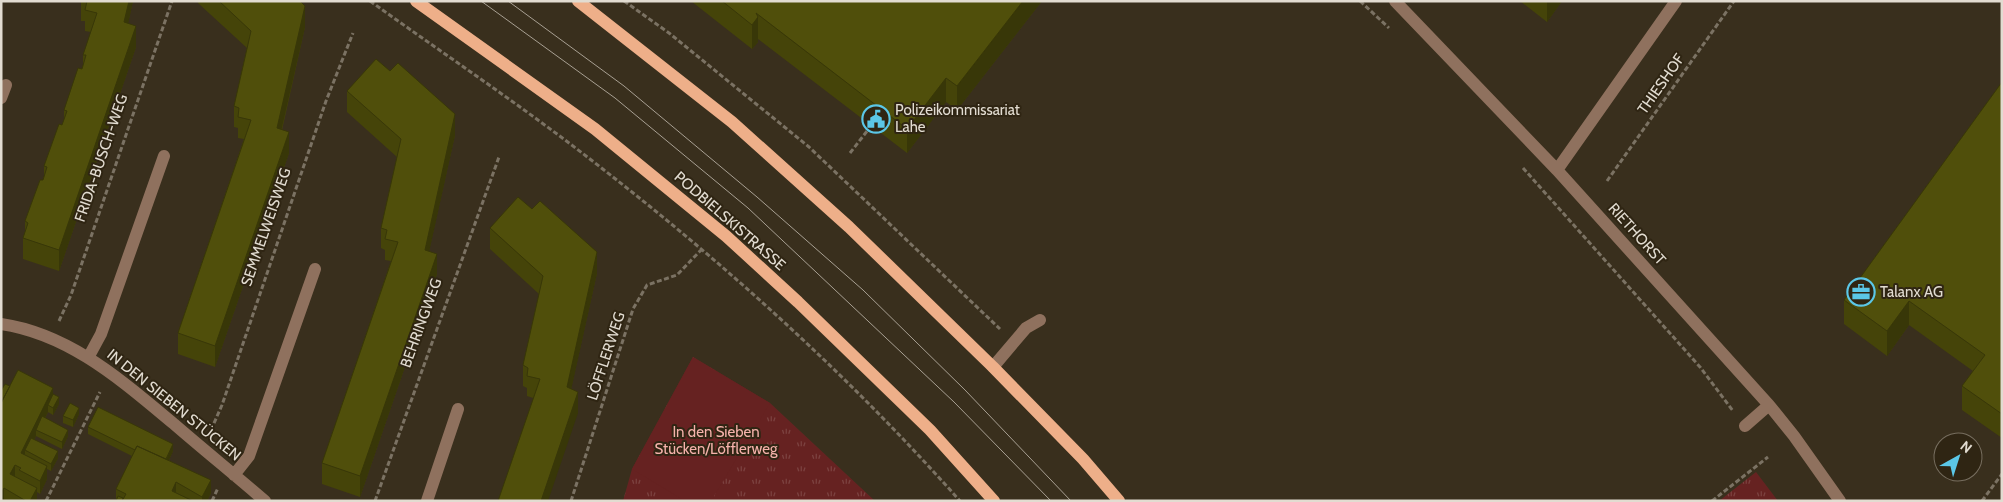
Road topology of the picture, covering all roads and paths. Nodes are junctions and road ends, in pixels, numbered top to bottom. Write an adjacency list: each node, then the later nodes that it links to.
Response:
1 (172, 1): 25 (path, FRIDA-BUSCH-WEG)
2 (370, 1): 21 (path)
3 (416, 1): 43 (main road, PODBIELSKISTRASSE)
4 (578, 1): 28 (main road)
5 (624, 1): 26 (path)
6 (1360, 1): 10 (path)
7 (1395, 1): 19 (street, RIETHORST)
8 (1676, 1): 19 (street)
9 (1734, 1): 20 (path, THIESHOF)
10 (1394, 32)
11 (353, 33): 33 (path, SEMMELWEISWEG)
12 (6, 85): 13 (street)
13 (1, 98)
14 (871, 126): 15 (path)
15 (850, 153)
16 (164, 156): 27 (street)
17 (498, 157): 39 (path, BEHRINGWEG)
18 (1520, 164): 32 (path)
19 (1557, 170): 30 (street, RIETHORST)
20 (1607, 180)
21 (701, 250): 41 (path, LÖFFLERWEG); 42 (path)
22 (315, 269): 35 (street)
23 (1040, 320): 26 (street)
24 (1, 324): 27 (street, IN DEN SIEBEN STÜCKEN)
25 (58, 324)
26 (1018, 339): 28 (street)
27 (88, 358): 29 (street, IN DEN SIEBEN STÜCKEN)
28 (993, 367): 44 (main road)
29 (110, 371): 35 (street, IN DEN SIEBEN STÜCKEN); 37 (path)
30 (1769, 405): 32 (street); 46 (street, RIETHORST)
31 (458, 409): 40 (street)
32 (1745, 426)
33 (210, 432)
34 (1768, 457): 45 (path)
35 (234, 474): 38 (street, IN DEN SIEBEN STÜCKEN)
36 (2002, 474): 47 (path)
37 (46, 501)
38 (265, 501)
39 (375, 501)
40 (427, 501)
41 (571, 501)
42 (960, 501)
43 (994, 501)
44 (1119, 501)
45 (1712, 501)
46 (1840, 501)
47 (1982, 501)

